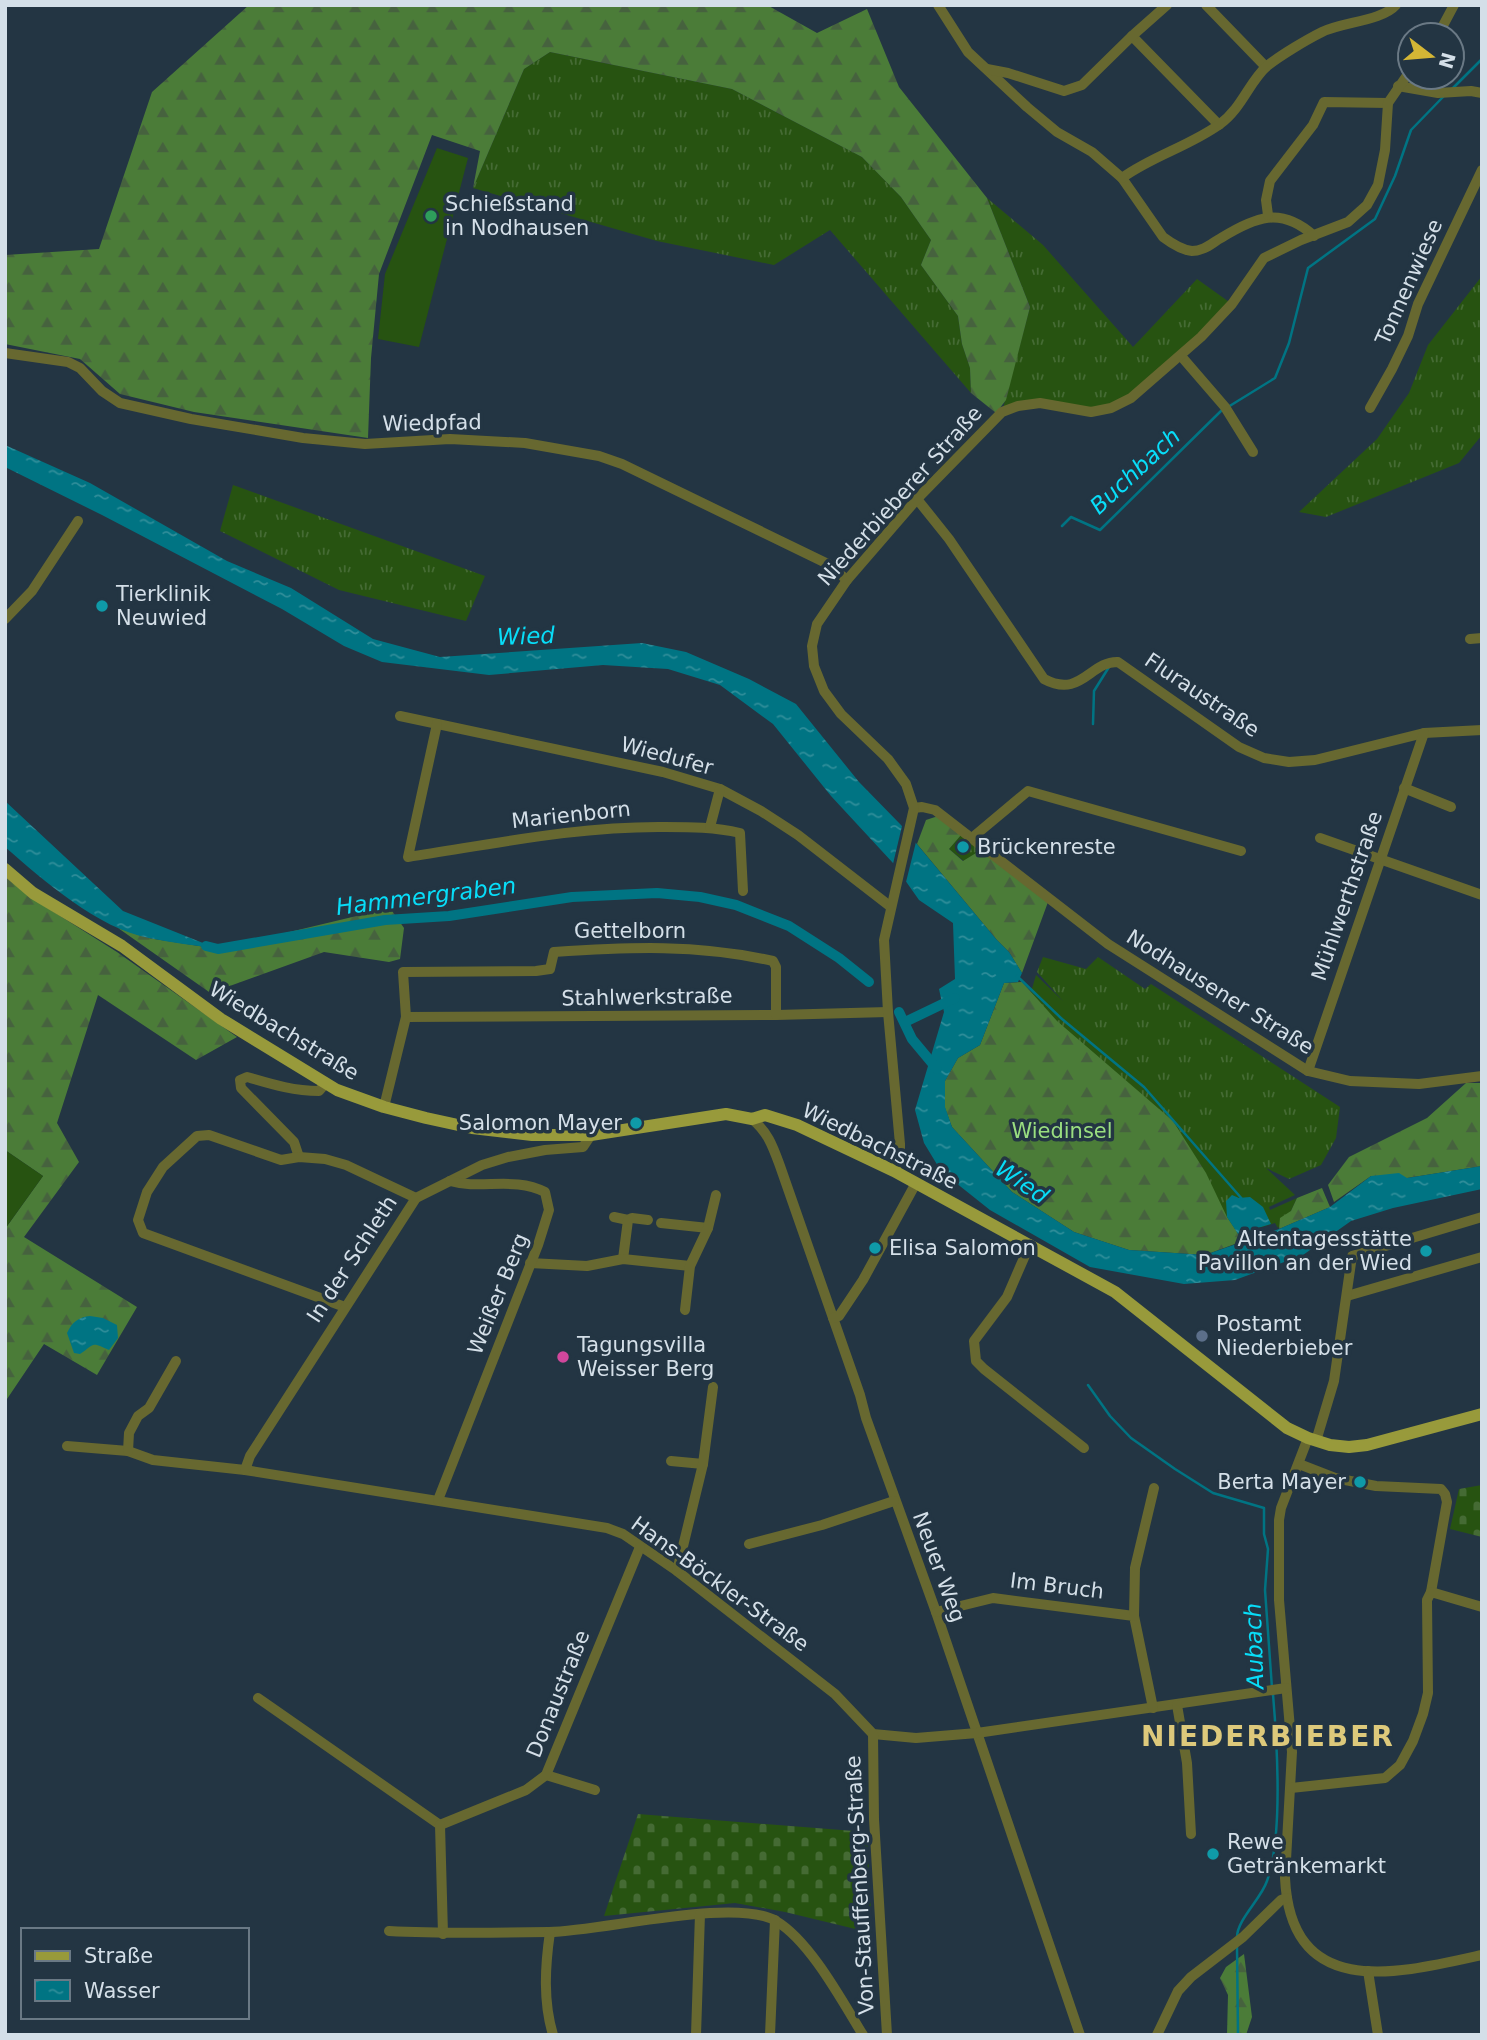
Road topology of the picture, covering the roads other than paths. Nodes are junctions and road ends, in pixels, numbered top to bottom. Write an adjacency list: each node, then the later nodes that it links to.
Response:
1 (938, 5): 9 (street)
2 (1167, 5): 7 (street)
3 (1206, 5): 8 (street)
4 (1396, 5): 8 (street)
5 (1454, 5): 6 (street)
6 (1445, 21)
7 (1132, 36): 9 (street); 14 (street)
8 (1266, 67): 14 (street)
9 (986, 69): 16 (street)
10 (1396, 89): 13 (street, Niederbieberer Straße)
11 (1427, 91): 12 (street)
12 (1482, 93)
13 (1388, 103): 17 (street); 18 (street, Niederbieberer Straße)
14 (1219, 125): 16 (street)
15 (1482, 170): 21 (street, Tonnenwiese)
16 (1122, 178): 17 (street)
17 (1268, 215): 18 (street)
18 (1314, 236): 20 (street, Niederbieberer Straße)
19 (5, 353): 25 (street, Wiedpfad)
20 (1181, 356): 22 (street); 23 (street, Niederbieberer Straße)
21 (1370, 408)
22 (1253, 452)
23 (917, 499): 25 (street, Niederbieberer Straße); 32 (street, Fluraustraße)
24 (78, 521): 26 (street)
25 (847, 580): 36 (street, Niederbieberer Straße)
26 (5, 619)
27 (1482, 638): 28 (street)
28 (1470, 639)
29 (400, 716): 30 (street, Wiedufer)
30 (437, 724): 34 (street, Wiedufer); 37 (street, Marienborn)
31 (1482, 730): 32 (street, Fluraustraße)
32 (1424, 733): 33 (street, Mühlwerthstraße)
33 (1404, 788): 35 (street); 41 (street, Mühlwerthstraße)
34 (720, 789): 37 (street); 45 (street, Wiedufer)
35 (1451, 807)
36 (914, 808): 38 (street, Nodhausener Straße); 45 (street)
37 (710, 827): 43 (street, Marienborn)
38 (973, 837): 40 (street); 49 (street, Nodhausener Straße)
39 (1320, 838): 41 (street)
40 (1241, 851)
41 (1380, 860): 44 (street); 49 (street, Mühlwerthstraße)
42 (5, 869): 51 (main road, Wiedbachstraße)
43 (743, 891)
44 (1481, 892)
45 (891, 907): 46 (street)
46 (888, 1012): 47 (street, Stahlwerkstraße); 56 (street)
47 (776, 1015): 48 (street, Stahlwerkstraße); 48 (street, Gettelborn)
48 (407, 1017): 52 (street)
49 (1308, 1071): 50 (street, Nodhausener Straße)
50 (1482, 1076)
51 (326, 1083): 52 (main road, Wiedbachstraße); 55 (street)
52 (384, 1107): 54 (main road, Wiedbachstraße)
53 (752, 1119): 54 (main road, Wiedbachstraße); 56 (main road, Wiedbachstraße); 75 (street, Neuer Weg)
54 (591, 1135): 57 (street, In der Schleth)
55 (299, 1157): 60 (street); 73 (street)
56 (894, 1171): 58 (main road, Wiedbachstraße)
57 (450, 1181): 60 (street, In der Schleth); 70 (street, Weißer Berg)
58 (916, 1183): 67 (main road, Wiedbachstraße); 75 (street)
59 (716, 1195): 66 (street)
60 (416, 1198): 73 (street, In der Schleth)
61 (614, 1217): 63 (street)
62 (1482, 1217): 72 (street)
63 (628, 1220): 64 (street); 69 (street)
64 (648, 1220)
65 (661, 1223): 66 (street)
66 (708, 1228): 71 (street)
67 (1030, 1244): 79 (main road, Wiedbachstraße); 81 (street)
68 (1482, 1257): 72 (street)
69 (623, 1259): 70 (street); 71 (street)
70 (530, 1264): 88 (street, Weißer Berg)
71 (690, 1266): 74 (street)
72 (1347, 1296): 79 (street)
73 (345, 1307): 86 (street, In der Schleth)
74 (685, 1310)
75 (833, 1318): 89 (street, Neuer Weg)
76 (176, 1361): 82 (street)
77 (713, 1387): 84 (street)
78 (1482, 1414): 79 (main road, Wiedbachstraße)
79 (1312, 1440): 85 (street)
80 (67, 1446): 82 (street, Hans-Böckler-Straße)
81 (1084, 1448)
82 (128, 1451): 86 (street, Hans-Böckler-Straße)
83 (671, 1461): 84 (street)
84 (703, 1464): 92 (street)
85 (1299, 1464): 93 (street); 97 (street)
86 (245, 1470): 88 (street, Hans-Böckler-Straße)
87 (1154, 1488): 96 (street, Im Bruch)
88 (438, 1500): 91 (street, Hans-Böckler-Straße)
89 (894, 1501): 90 (street); 95 (street, Neuer Weg)
90 (749, 1544)
91 (640, 1547): 92 (street, Hans-Böckler-Straße); 103 (street, Donaustraße)
92 (677, 1571): 102 (street, Hans-Böckler-Straße)
93 (1429, 1596): 94 (street); 104 (street)
94 (1482, 1607)
95 (936, 1612): 96 (street, Im Bruch); 101 (street, Neuer Weg)
96 (1134, 1616): 100 (street, Im Bruch)
97 (1281, 1688): 99 (street); 104 (street)
98 (258, 1698): 106 (street)
99 (1177, 1705): 100 (street); 107 (street)
100 (1153, 1707): 101 (street)
101 (977, 1733): 102 (street); 121 (street, Neuer Weg)
102 (873, 1734): 120 (street, Von-Stauffenberg-Straße)
103 (546, 1775): 105 (street); 106 (street, Donaustraße)
104 (1291, 1788): 108 (street)
105 (595, 1790)
106 (440, 1825): 113 (street)
107 (1191, 1833)
108 (1287, 1898): 115 (street); 122 (street)
109 (700, 1914): 110 (street); 112 (street); 117 (street)
110 (775, 1920): 118 (street); 119 (street)
111 (389, 1931): 113 (street)
112 (550, 1932): 113 (street); 116 (street)
113 (443, 1934)
114 (1482, 1955): 115 (street)
115 (1368, 1971): 123 (street)
116 (553, 2035)
117 (696, 2035)
118 (771, 2035)
119 (863, 2035)
120 (887, 2035)
121 (1080, 2035)
122 (1157, 2035)
123 (1378, 2035)

